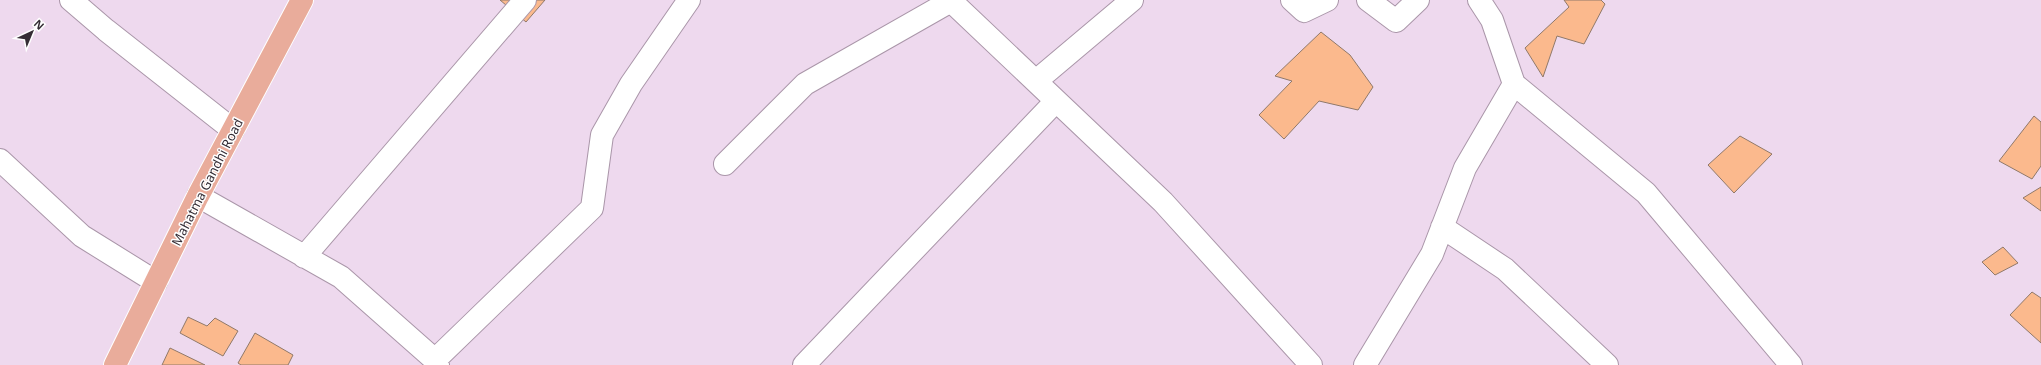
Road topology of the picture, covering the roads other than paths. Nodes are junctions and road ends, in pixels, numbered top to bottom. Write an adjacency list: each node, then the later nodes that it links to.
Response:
1 (71, 0): 15 (street)
2 (302, 0): 15 (main road, Mahatma Gandhi Road)
3 (525, 0): 20 (street)
4 (690, 0): 22 (street)
5 (950, 0): 12 (street); 17 (street)
6 (1132, 0): 12 (street)
7 (1292, 0): 8 (street)
8 (1327, 0)
9 (1368, 0): 10 (street)
10 (1418, 0)
11 (1479, 0): 13 (street)
12 (1036, 82): 14 (street)
13 (1514, 84): 19 (street); 28 (street)
14 (1056, 101): 24 (street); 25 (street)
15 (233, 130): 18 (main road, Mahatma Gandhi Road)
16 (0, 160): 21 (street)
17 (725, 164)
18 (198, 196): 20 (street); 21 (main road, Mahatma Gandhi Road)
19 (1442, 227): 26 (street); 27 (street)
20 (304, 257): 22 (street)
21 (156, 282): 23 (main road, Mahatma Gandhi Road)
22 (436, 363)
23 (116, 365)
24 (804, 365)
25 (1312, 365)
26 (1365, 365)
27 (1607, 365)
28 (1791, 365)

